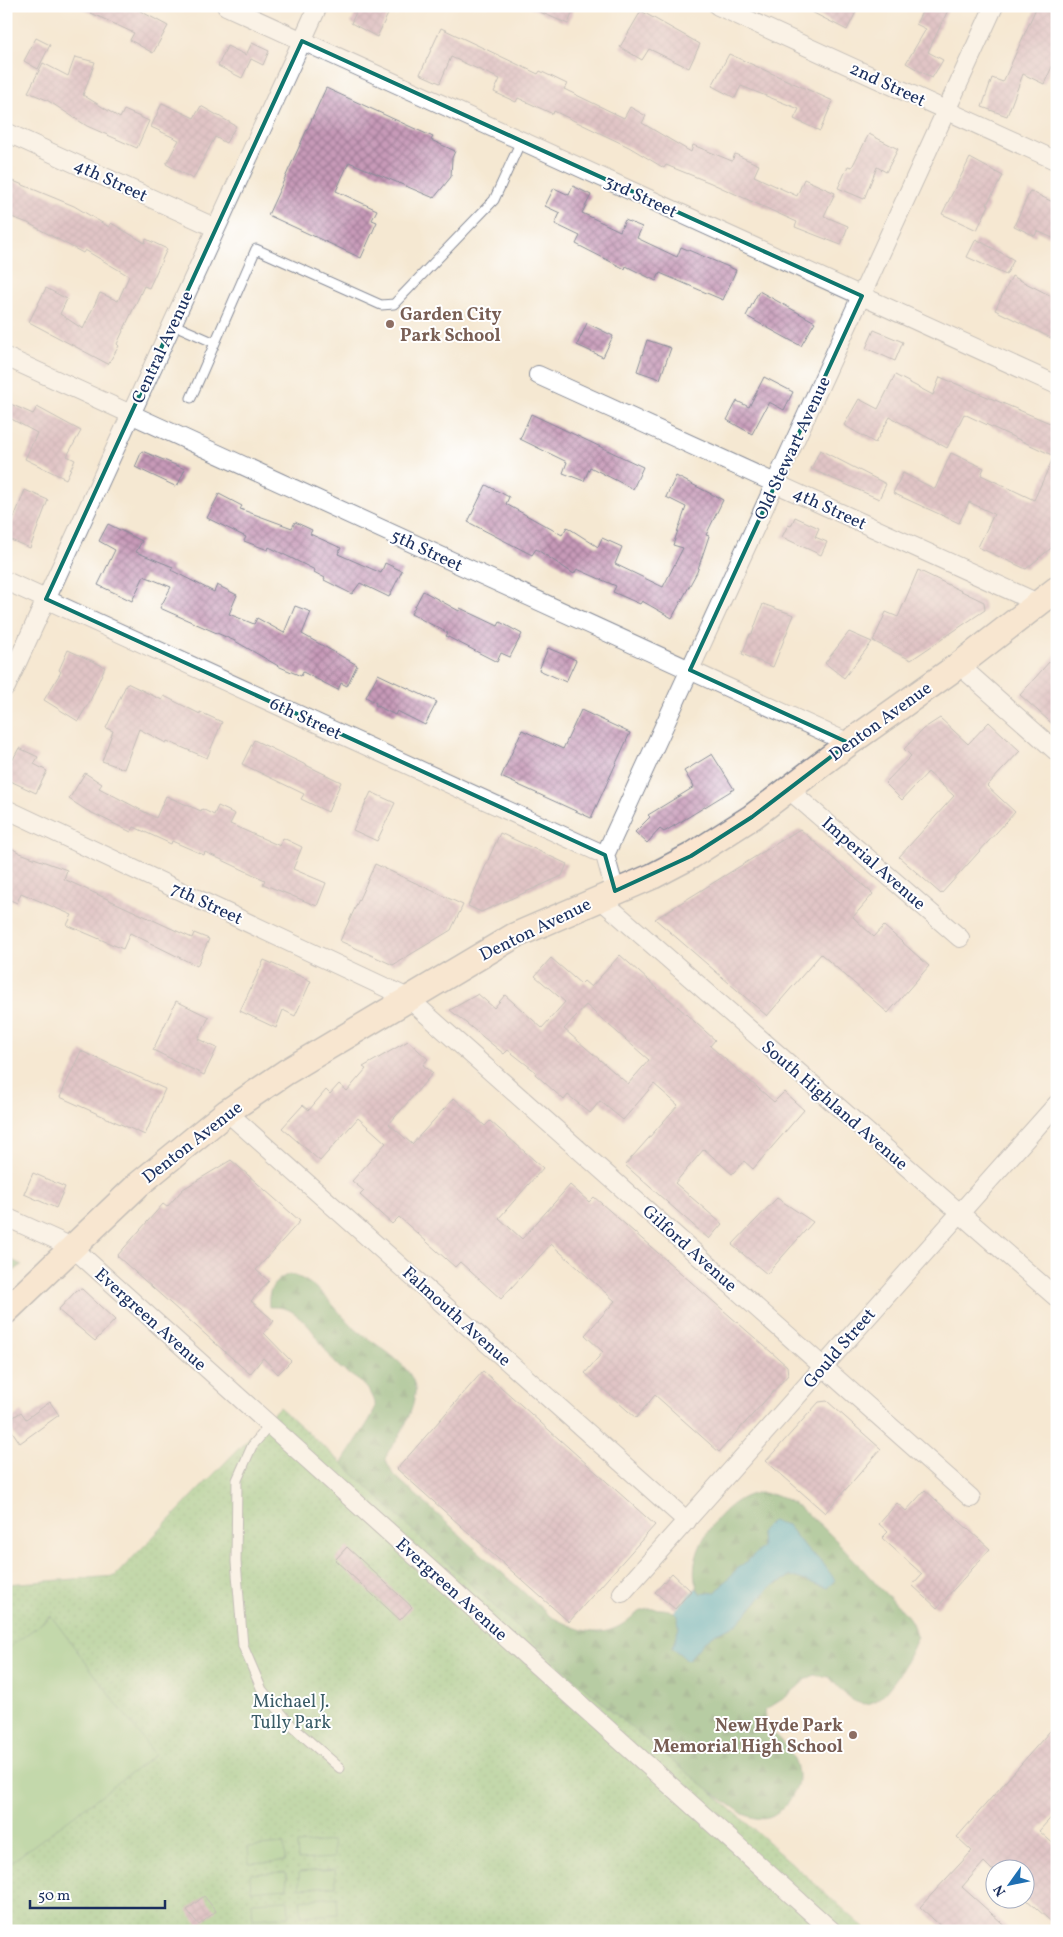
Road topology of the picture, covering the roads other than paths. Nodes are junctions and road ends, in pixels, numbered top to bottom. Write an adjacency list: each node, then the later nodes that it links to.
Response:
1 (226, 6): 5 (street, 3rd Street)
2 (318, 6): 5 (street, Central Avenue)
3 (718, 6): 6 (street, 2nd Street)
4 (994, 6): 6 (street, Old Stewart Avenue)
5 (302, 41): 8 (street, 3rd Street); 10 (street, Central Avenue)
6 (947, 110): 9 (street, 2nd Street); 11 (street, Old Stewart Avenue)
7 (6, 132): 10 (street, 4th Street)
8 (521, 141): 11 (street, 3rd Street); 13 (lane)
9 (1057, 161)
10 (216, 228): 12 (street, Central Avenue)
11 (862, 296): 16 (street, 3rd Street); 19 (street, Old Stewart Avenue)
12 (172, 324): 13 (lane); 18 (street, Central Avenue)
13 (215, 343): 17 (lane)
14 (6, 357): 18 (street, 5th Street)
15 (538, 375): 19 (street, 4th Street)
16 (1057, 385)
17 (191, 398)
18 (131, 414): 22 (street, Central Avenue); 24 (street, 5th Street)
19 (776, 483): 21 (street, 4th Street); 24 (street, Old Stewart Avenue)
20 (6, 581): 22 (street, 6th Street)
21 (1048, 597): 23 (main road, Denton Avenue)
22 (46, 599): 25 (street, Central Avenue); 30 (street, 6th Street)
23 (959, 665): 26 (main road, Denton Avenue); 27 (street)
24 (690, 670): 26 (street, 5th Street); 30 (street, Old Stewart Avenue)
25 (6, 687)
26 (849, 743): 28 (main road, Denton Avenue)
27 (1057, 752)
28 (788, 789): 31 (main road, Denton Avenue); 32 (street, Imperial Avenue)
29 (6, 809): 33 (street, 7th Street)
30 (605, 855): 31 (street)
31 (607, 894): 33 (main road, Denton Avenue); 36 (street, South Highland Avenue)
32 (960, 938)
33 (408, 998): 35 (main road, Denton Avenue); 41 (street, Gilford Avenue)
34 (1057, 1104): 36 (street, Gould Street)
35 (226, 1112): 38 (main road, Denton Avenue); 44 (street, Falmouth Avenue)
36 (958, 1212): 39 (street, South Highland Avenue); 41 (street, Gould Street)
37 (6, 1217): 38 (street, Evergreen Avenue)
38 (72, 1248): 40 (main road, Denton Avenue); 42 (street, Evergreen Avenue)
39 (1057, 1298)
40 (6, 1311)
41 (823, 1366): 43 (street, Gilford Avenue); 44 (street, Gould Street)
42 (270, 1425): 46 (lane); 47 (street, Evergreen Avenue)
43 (971, 1498)
44 (687, 1520): 45 (street, Gould Street)
45 (622, 1593)
46 (340, 1768)
47 (832, 1931)

